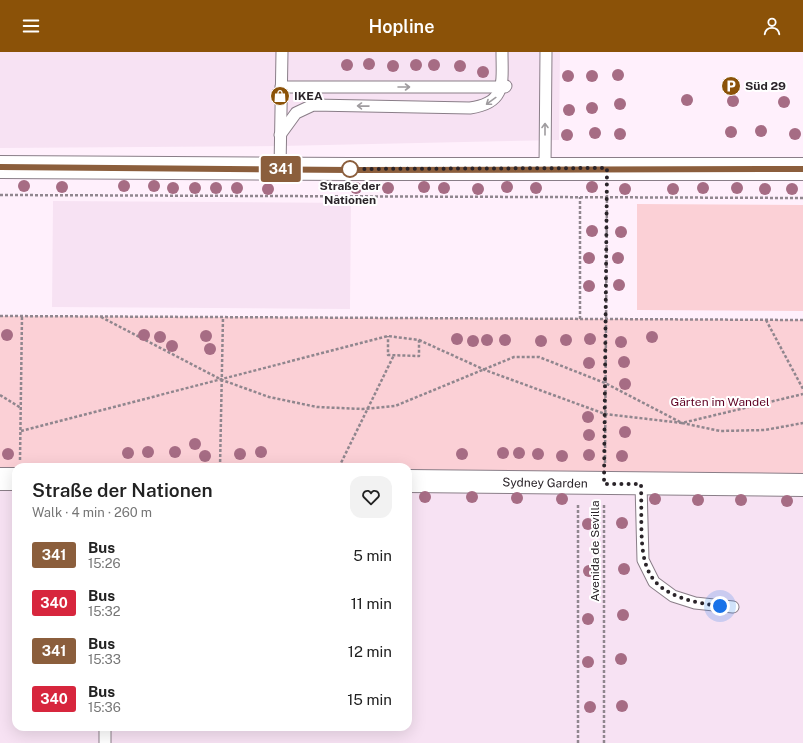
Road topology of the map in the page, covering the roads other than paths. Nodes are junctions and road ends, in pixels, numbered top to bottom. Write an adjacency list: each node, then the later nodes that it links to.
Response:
1 (282, 52): 5 (lane)
2 (502, 52): 6 (lane, one-way to 6)
3 (510, 52): 5 (lane, one-way to 3)
4 (546, 52): 8 (lane, one-way to 4)
5 (282, 87): 6 (lane)
6 (280, 135): 9 (lane)
7 (0, 167): 9 (street)
8 (545, 168): 9 (street); 10 (street)
9 (280, 169)
10 (803, 169)
11 (0, 479): 12 (street)
12 (12, 479)
13 (412, 481): 14 (street, Sydney Garden)
14 (641, 484): 15 (street, Sydney Garden); 16 (lane)
15 (803, 485)
16 (733, 607)
17 (106, 731): 18 (lane)
18 (105, 743)

